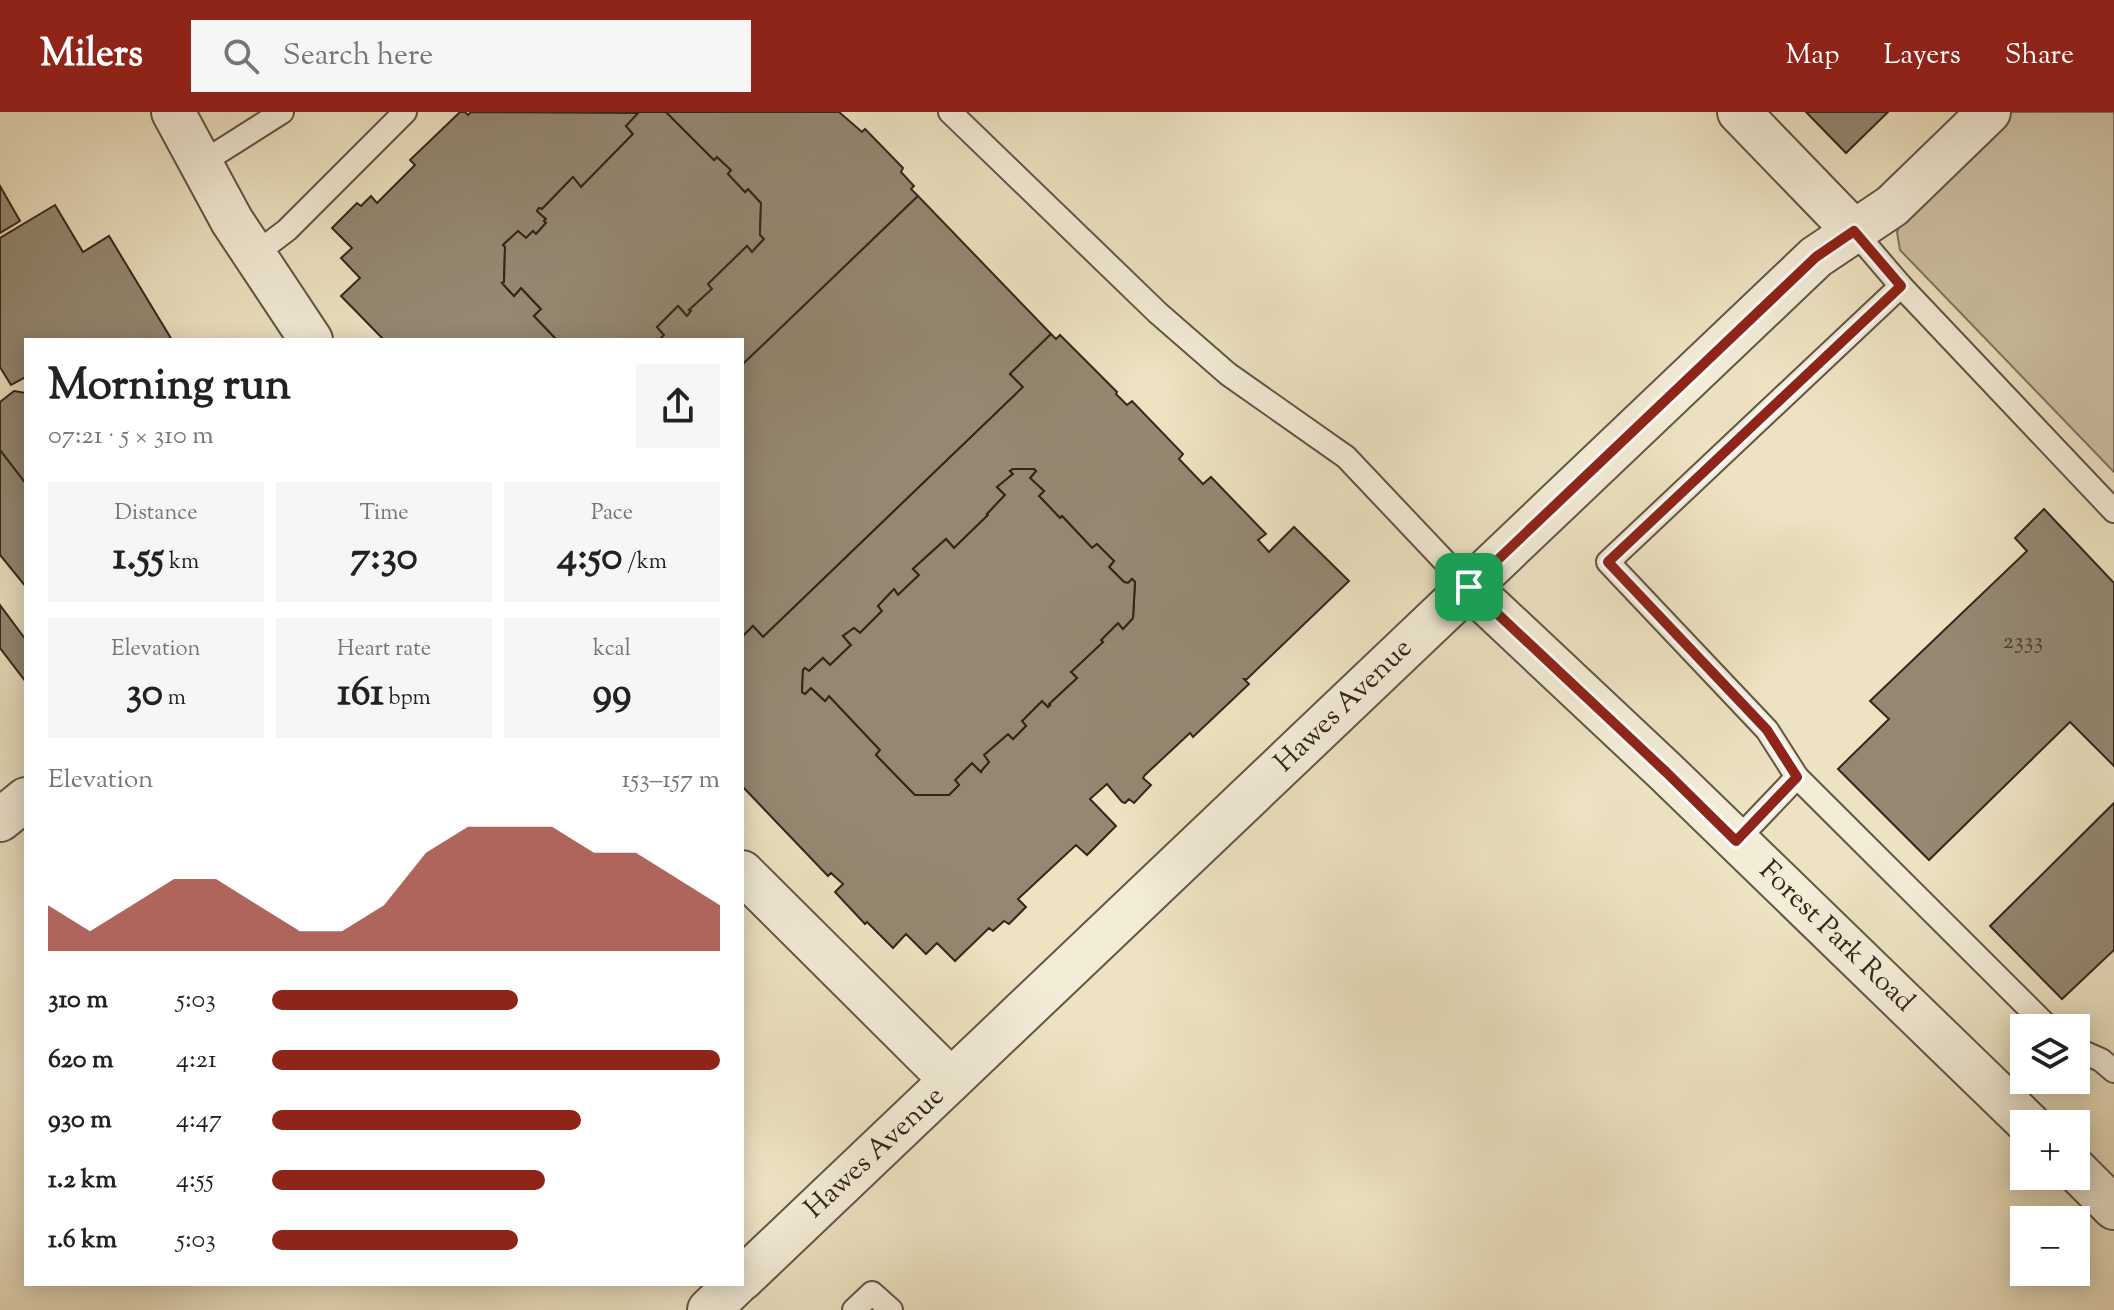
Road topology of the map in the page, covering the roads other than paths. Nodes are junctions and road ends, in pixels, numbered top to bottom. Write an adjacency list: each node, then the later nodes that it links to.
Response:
1 (173, 112): 7 (street)
2 (282, 112): 7 (lane)
3 (405, 112): 9 (lane)
4 (950, 112): 13 (lane)
5 (1739, 112): 8 (street)
6 (1989, 112): 8 (street, Hawes Avenue)
7 (200, 164): 9 (street)
8 (1854, 231): 10 (lane); 13 (street, Hawes Avenue)
9 (254, 255): 11 (street)
10 (1901, 286): 12 (lane); 14 (lane)
11 (310, 338)
12 (2114, 511)
13 (1469, 587): 17 (street, Forest Park Road); 22 (street, Hawes Avenue)
14 (1797, 777): 17 (lane); 19 (lane)
15 (24, 801): 16 (street)
16 (0, 820)
17 (1736, 841): 23 (street, Forest Park Road)
18 (744, 874): 22 (street)
19 (2035, 1014)
20 (2090, 1055): 21 (lane)
21 (2114, 1071)
22 (951, 1080): 26 (street, Hawes Avenue)
23 (2015, 1110)
24 (2090, 1184): 25 (street)
25 (2114, 1208)
26 (744, 1277)
27 (734, 1286): 28 (street)
28 (709, 1310)
29 (854, 1310): 30 (lane)
30 (891, 1310)

